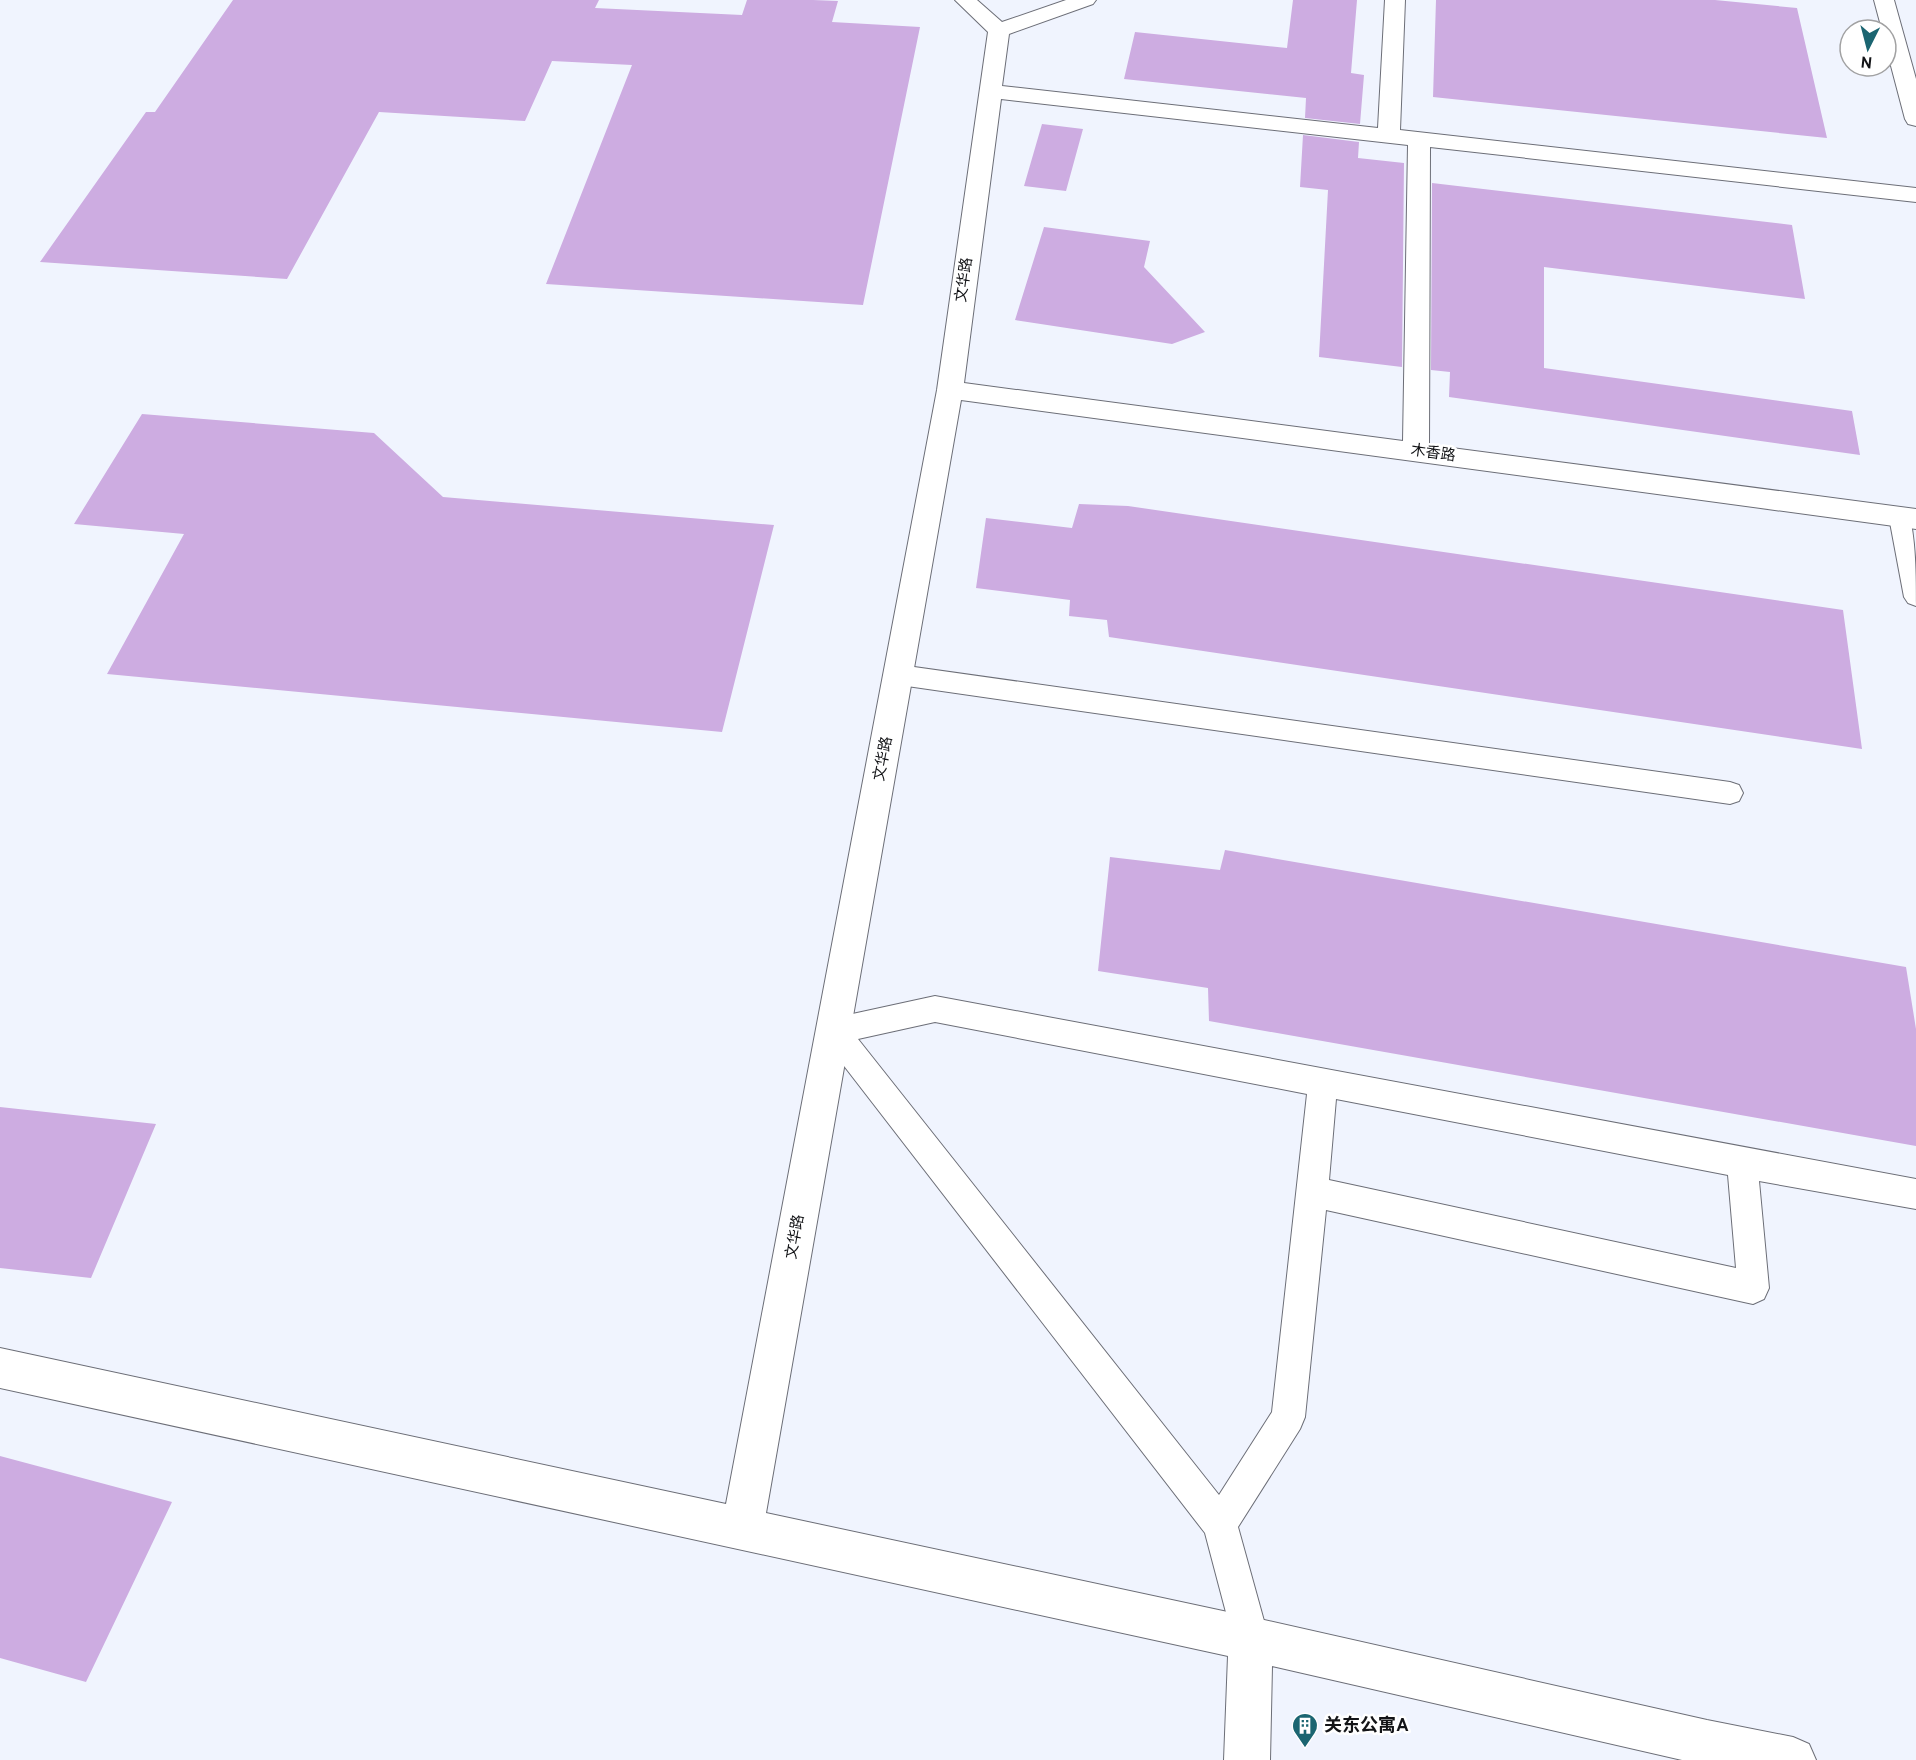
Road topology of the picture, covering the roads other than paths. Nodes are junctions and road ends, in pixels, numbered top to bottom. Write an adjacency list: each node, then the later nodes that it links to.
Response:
1 (965, 0): 5 (street)
2 (1086, 0): 5 (street)
3 (1395, 0): 8 (street)
4 (1884, 0): 7 (street)
5 (999, 30): 6 (street, 文华路)
6 (991, 91): 8 (street); 11 (street, 文华路)
7 (1916, 119)
8 (1389, 135): 9 (street)
9 (1419, 139): 10 (street); 12 (street)
10 (1916, 195)
11 (950, 390): 12 (street, 木香路); 15 (street, 文华路)
12 (1416, 452): 13 (street, 木香路)
13 (1908, 518): 14 (lane)
14 (1916, 597)
15 (900, 675): 16 (lane); 17 (street, 文华路)
16 (1730, 793)
17 (834, 1031): 18 (lane); 23 (lane); 24 (street, 文华路)
18 (1323, 1083): 19 (lane); 20 (lane)
19 (1742, 1163): 20 (lane); 21 (lane)
20 (1313, 1192): 23 (lane)
21 (1916, 1194)
22 (0, 1368): 24 (street)
23 (1220, 1524): 25 (lane)
24 (742, 1530): 25 (street)
25 (1251, 1639): 26 (street); 27 (street)
26 (1708, 1751): 28 (street)
27 (1247, 1760)
28 (1793, 1760)

